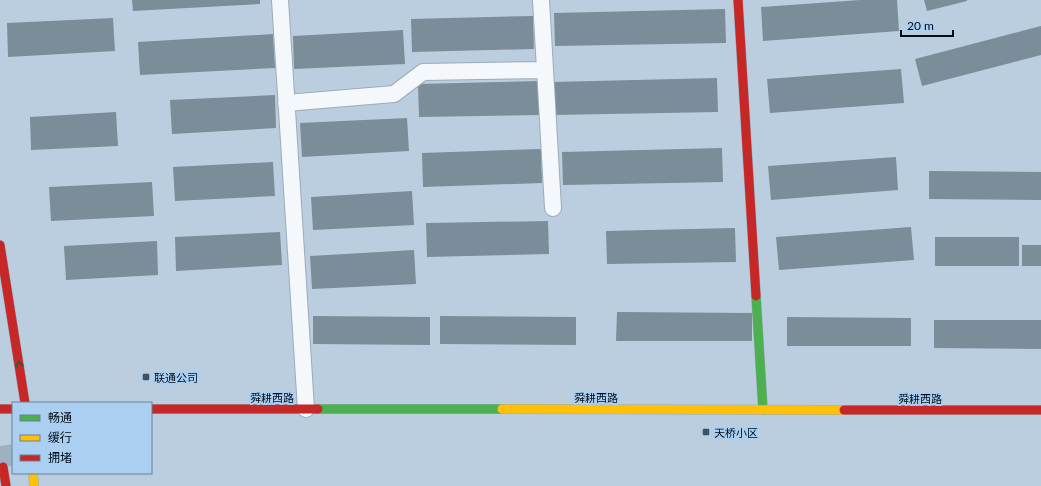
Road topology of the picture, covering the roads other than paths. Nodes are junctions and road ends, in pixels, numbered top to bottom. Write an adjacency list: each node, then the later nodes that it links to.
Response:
1 (280, 0): 5 (street)
2 (541, 0): 4 (street)
3 (738, 0): 13 (main road)
4 (545, 70): 5 (street); 6 (street)
5 (286, 103): 12 (street)
6 (553, 208)
7 (0, 245): 8 (main road, one-way to 7)
8 (25, 402)
9 (0, 409): 10 (main road)
10 (12, 409)
11 (152, 409): 12 (main road, 舜耕西路)
12 (306, 409): 13 (main road, 舜耕西路)
13 (763, 410): 14 (main road, 舜耕西路)
14 (1041, 410)
15 (3, 467): 17 (main road)
16 (32, 474): 18 (main road)
17 (6, 486)
18 (34, 486)

